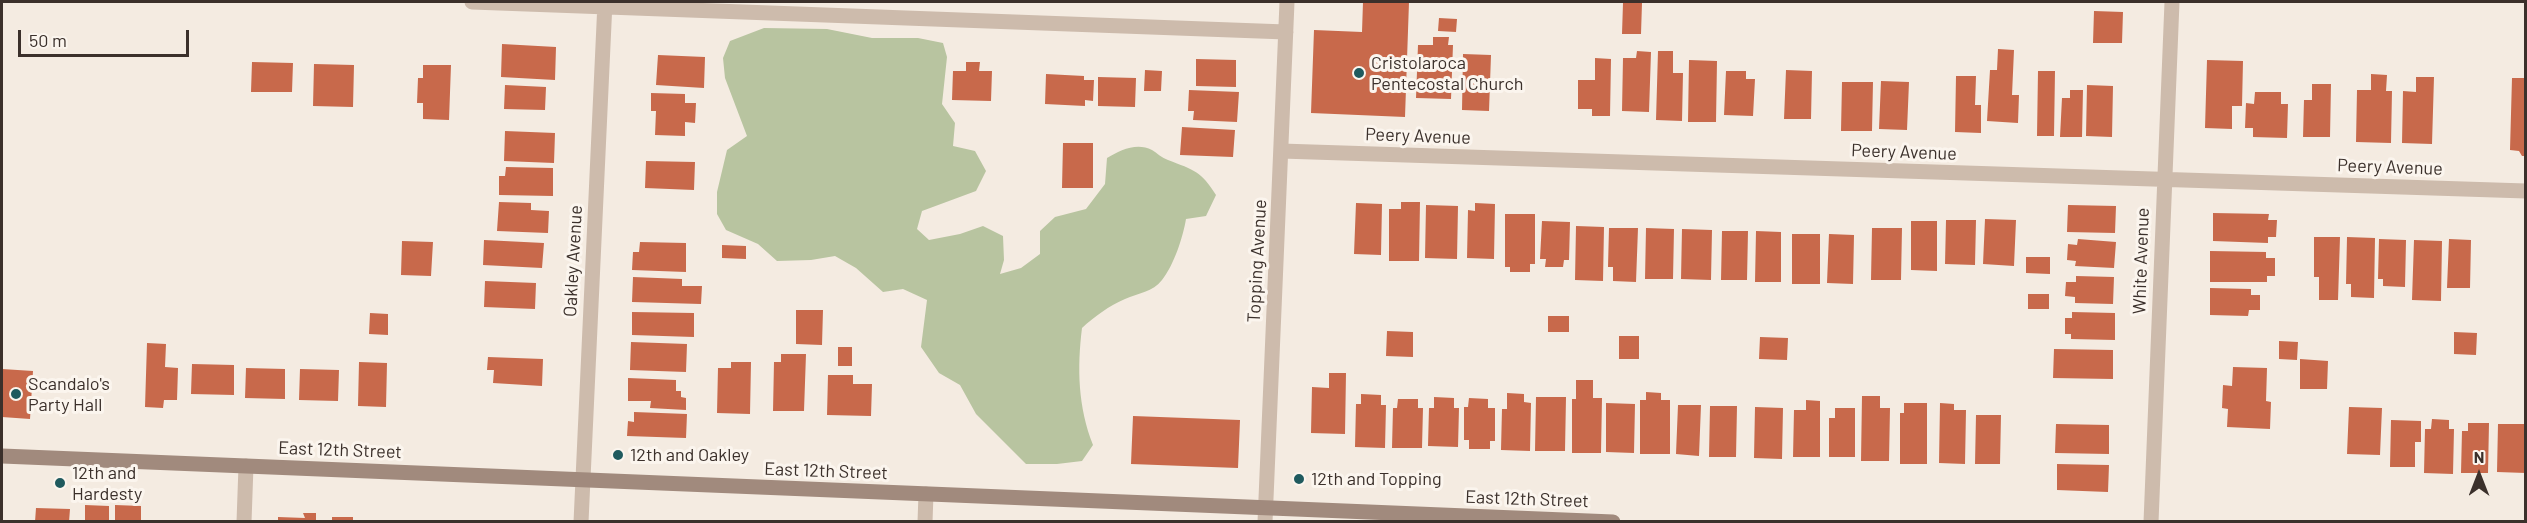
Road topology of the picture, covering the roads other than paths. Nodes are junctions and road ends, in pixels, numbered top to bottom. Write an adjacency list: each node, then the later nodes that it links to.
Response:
1 (472, 2): 4 (street)
2 (1287, 2): 5 (street, Topping Avenue)
3 (2172, 2): 7 (street, White Avenue)
4 (605, 4): 5 (street); 11 (street, Oakley Avenue)
5 (1286, 32): 6 (street, Topping Avenue)
6 (1281, 151): 7 (street, Peery Avenue); 13 (street, Topping Avenue)
7 (2164, 179): 8 (street, Peery Avenue); 19 (street, White Avenue)
8 (2526, 191)
9 (2, 456): 10 (street, East 12th Street)
10 (246, 466): 11 (street, East 12th Street); 15 (street)
11 (583, 480): 12 (street, East 12th Street); 16 (street, Oakley Avenue)
12 (926, 494): 13 (street, East 12th Street); 17 (street)
13 (1265, 514): 14 (street, East 12th Street)
14 (1606, 521): 18 (street, East 12th Street)
15 (244, 522)
16 (581, 522)
17 (925, 522)
18 (1612, 522)
19 (2151, 522)

